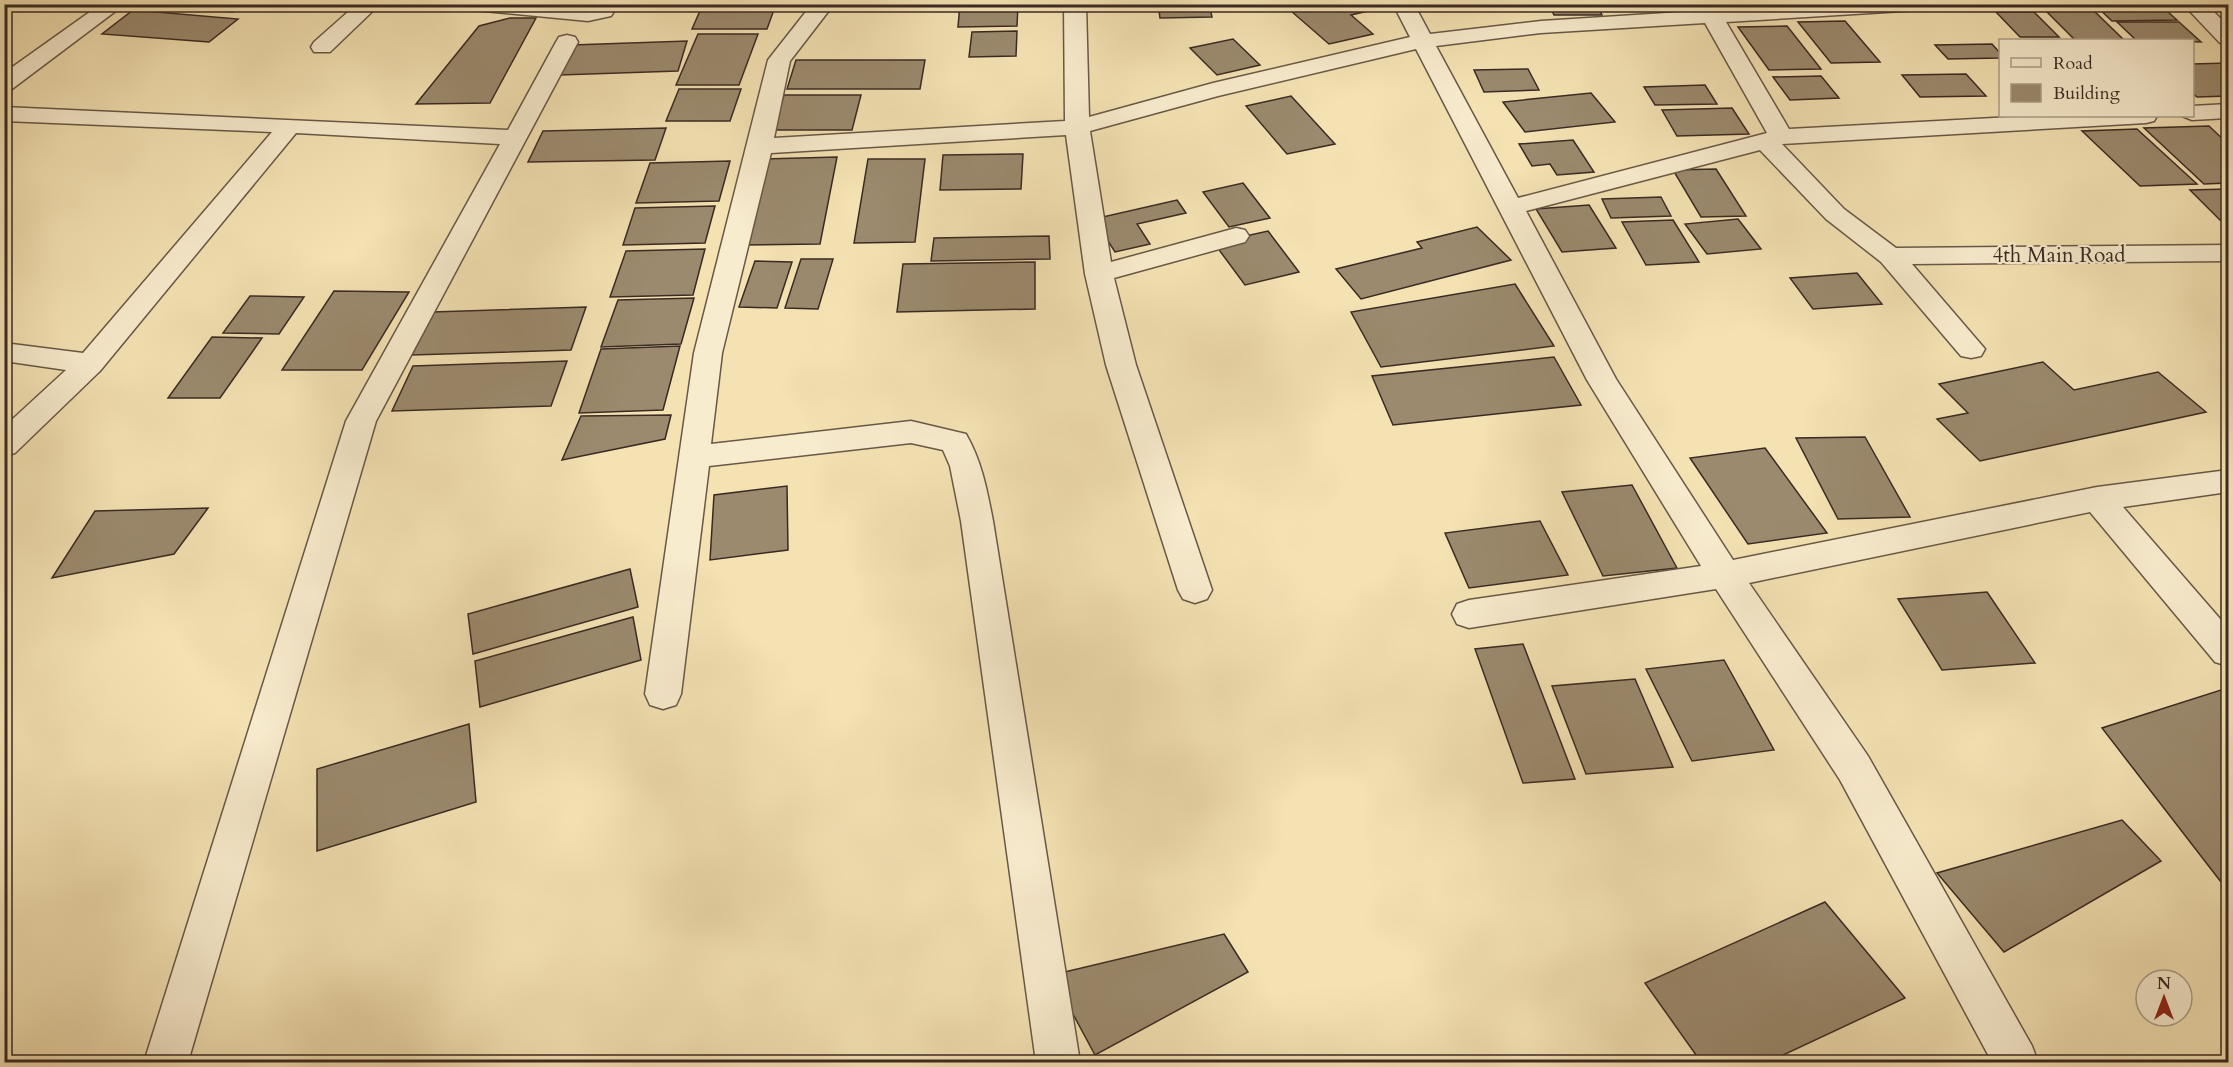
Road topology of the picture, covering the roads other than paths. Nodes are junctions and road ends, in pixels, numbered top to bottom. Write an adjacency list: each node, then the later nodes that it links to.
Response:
1 (115, 4): 16 (street)
2 (370, 4): 14 (street)
3 (474, 4): 4 (street)
4 (609, 4)
5 (824, 4): 26 (street)
6 (1075, 4): 23 (street)
7 (1403, 4): 12 (street)
8 (2193, 4): 11 (street)
9 (1908, 5): 10 (street)
10 (1708, 10): 12 (street); 25 (street)
11 (2229, 38)
12 (1422, 41): 23 (street); 27 (street)
13 (567, 42): 24 (street)
14 (322, 47)
15 (4, 58): 16 (street)
16 (38, 60): 17 (street)
17 (4, 84)
18 (2229, 111): 19 (street)
19 (2194, 113)
20 (4, 114): 22 (street)
21 (2130, 117): 25 (street)
22 (290, 126): 24 (street); 34 (street)
23 (1077, 127): 26 (street); 31 (street)
24 (516, 138): 44 (street)
25 (1773, 139): 27 (street); 30 (street)
26 (760, 146): 36 (street)
27 (1512, 207): 39 (street)
28 (1236, 236): 31 (street)
29 (2219, 253): 30 (street, 4th Main Road)
30 (1890, 256): 32 (street)
31 (1099, 274): 40 (street)
32 (1971, 349)
33 (4, 352): 34 (street)
34 (90, 364): 35 (street)
35 (4, 445)
36 (693, 457): 43 (street); 45 (street)
37 (2229, 481): 38 (street)
38 (2097, 499): 39 (street); 42 (street)
39 (1725, 574): 41 (street); 46 (street)
40 (1196, 590)
41 (1469, 614)
42 (2229, 652)
43 (663, 694)
44 (166, 1062)
45 (1058, 1062)
46 (2016, 1062)

